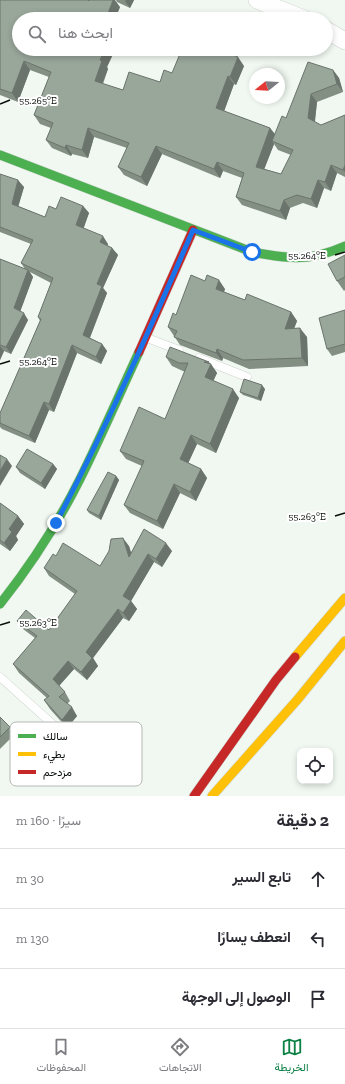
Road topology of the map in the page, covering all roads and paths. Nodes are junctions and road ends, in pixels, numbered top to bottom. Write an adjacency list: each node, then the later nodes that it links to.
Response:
1 (257, 0): 2 (street)
2 (287, 12)
3 (333, 34): 4 (street)
4 (345, 40)
5 (0, 155): 6 (main road)
6 (193, 230): 7 (main road); 8 (main road)
7 (345, 246)
8 (146, 338): 9 (lane); 11 (main road)
9 (247, 377)
10 (345, 598): 15 (main road)
11 (0, 604)
12 (345, 641): 16 (main road)
13 (0, 677): 14 (lane)
14 (50, 722)
15 (194, 796)
16 (212, 796)

